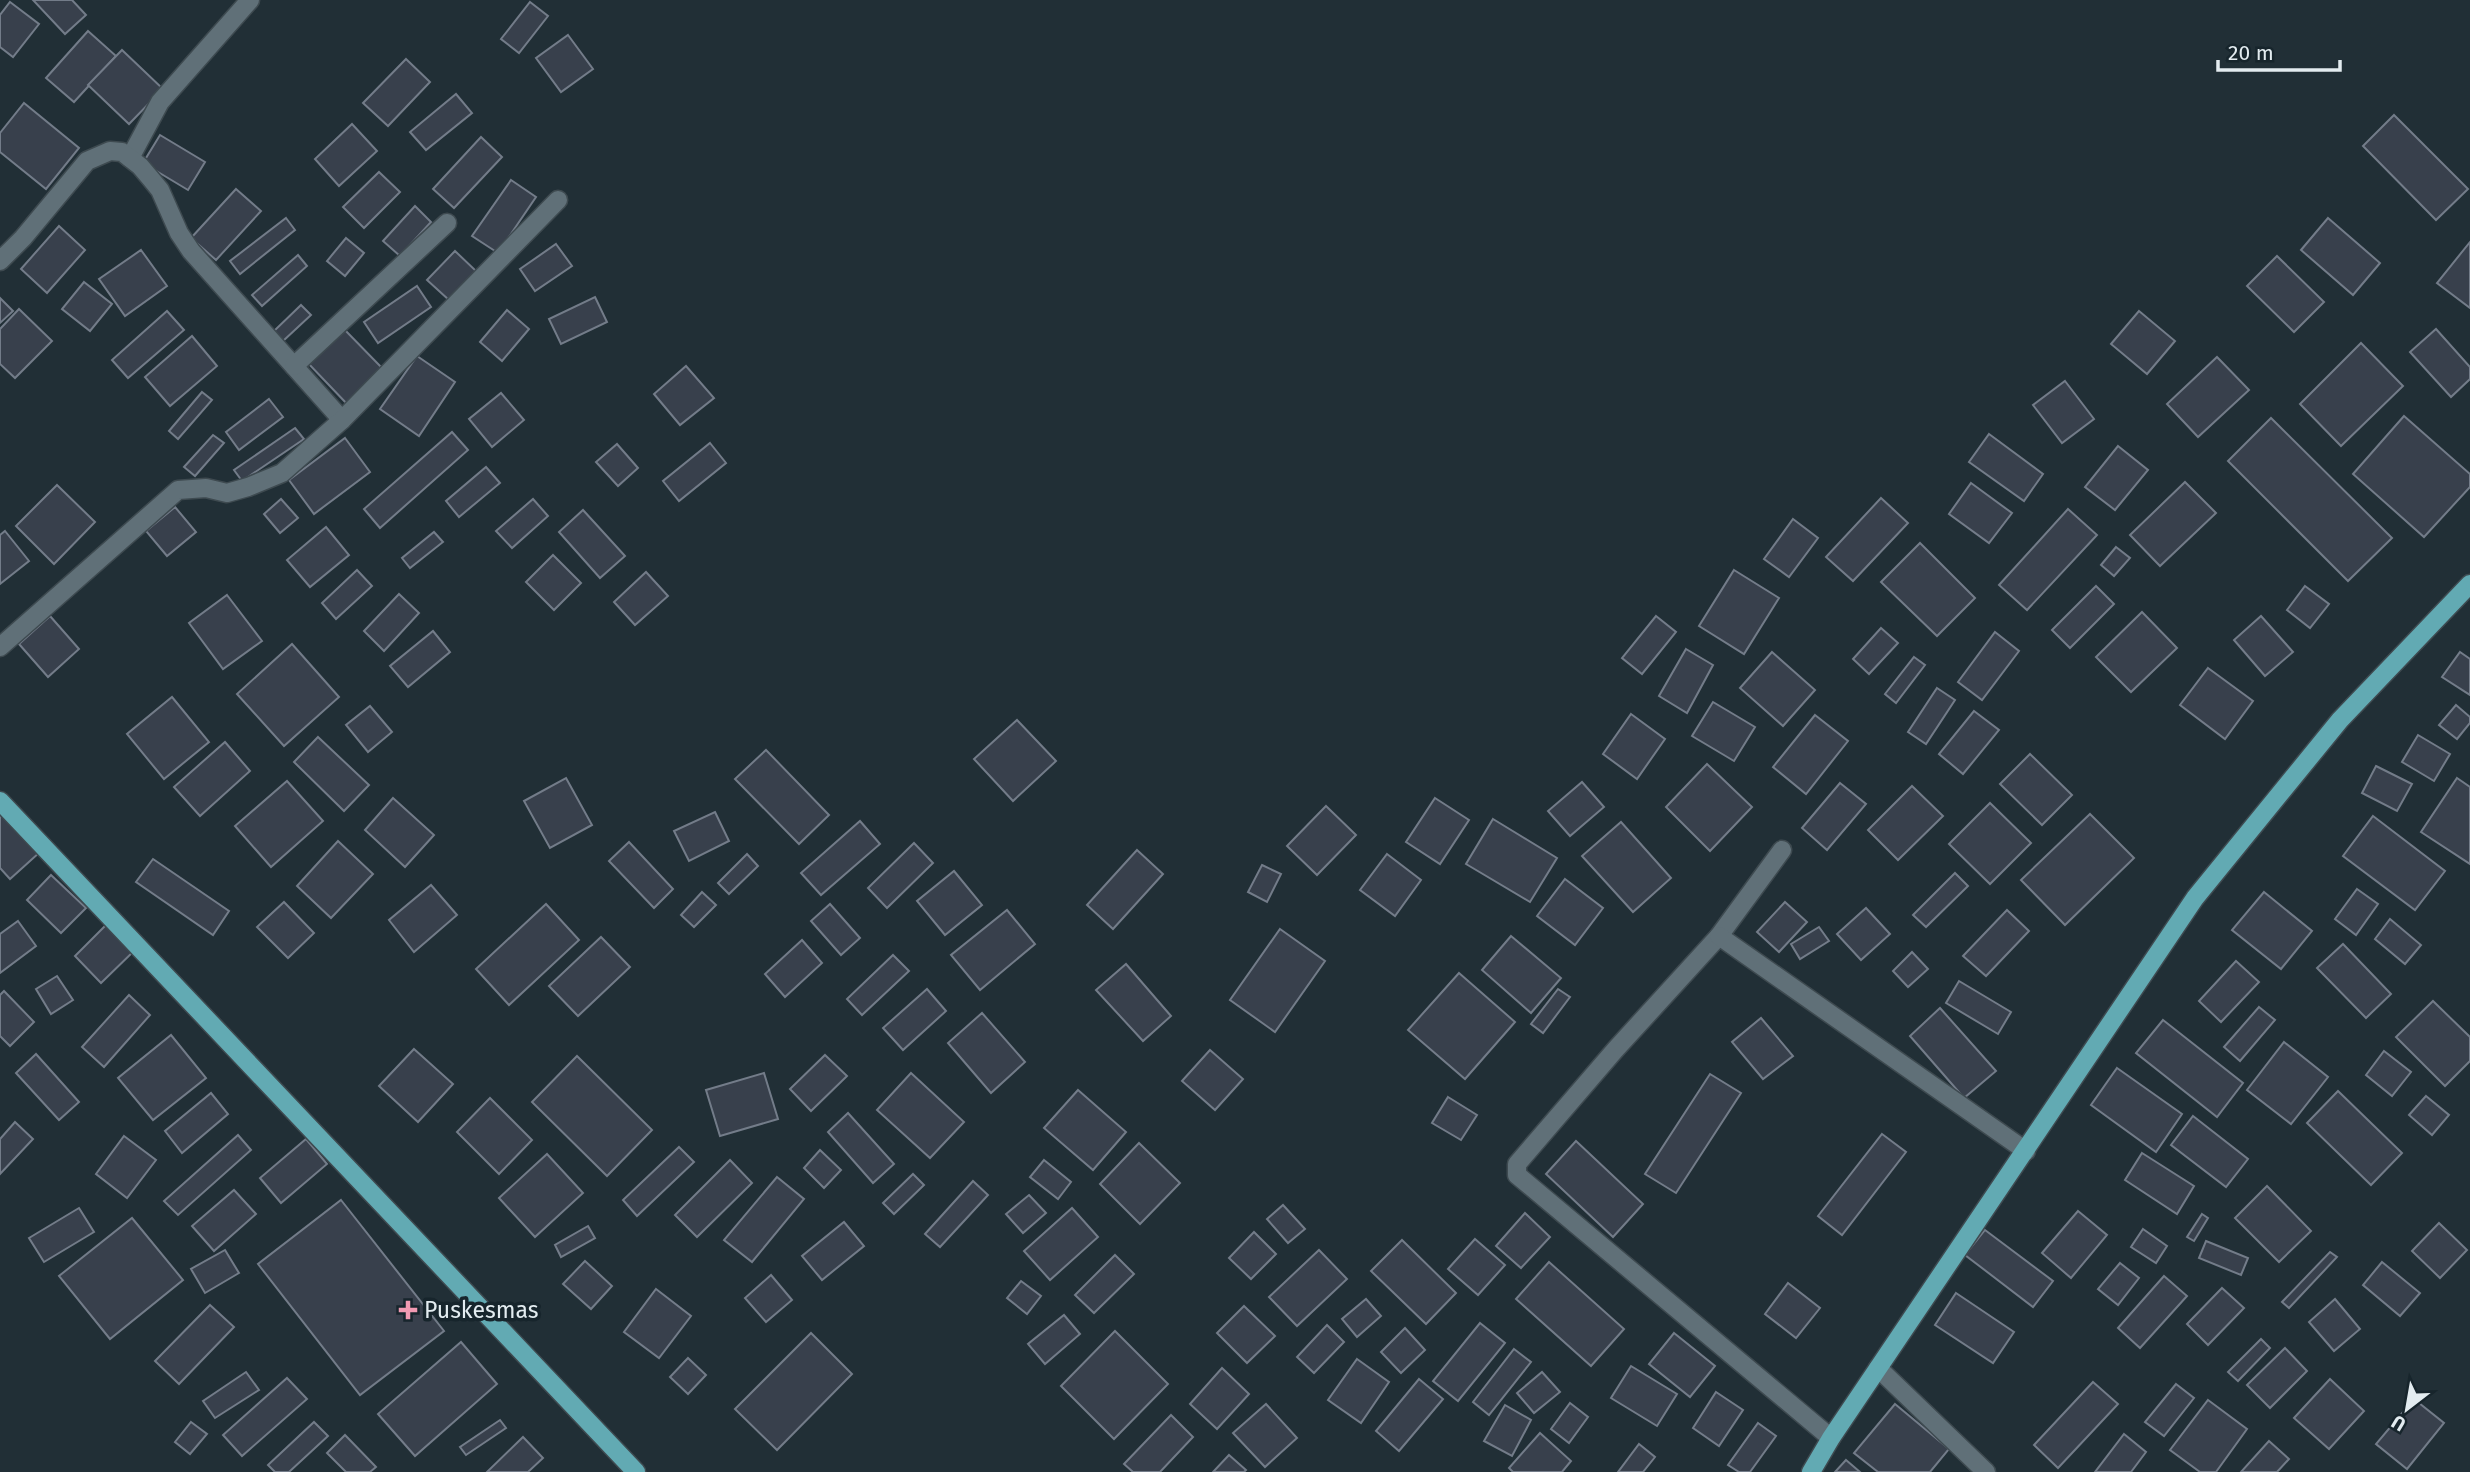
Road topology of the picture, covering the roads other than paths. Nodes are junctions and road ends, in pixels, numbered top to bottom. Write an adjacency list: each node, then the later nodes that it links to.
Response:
1 (250, 0): 2 (street)
2 (130, 158): 5 (street); 6 (street)
3 (558, 200): 7 (street)
4 (447, 223): 6 (street)
5 (0, 261)
6 (294, 366): 7 (street)
7 (342, 421): 9 (street)
8 (2470, 584): 13 (main road)
9 (0, 647)
10 (0, 801): 16 (main road)
11 (1782, 850): 12 (street)
12 (1719, 936): 13 (street); 15 (street)
13 (2026, 1152): 14 (main road)
14 (1878, 1368): 15 (main road); 18 (street)
15 (1831, 1438): 17 (main road)
16 (636, 1472)
17 (1811, 1472)
18 (1986, 1472)

